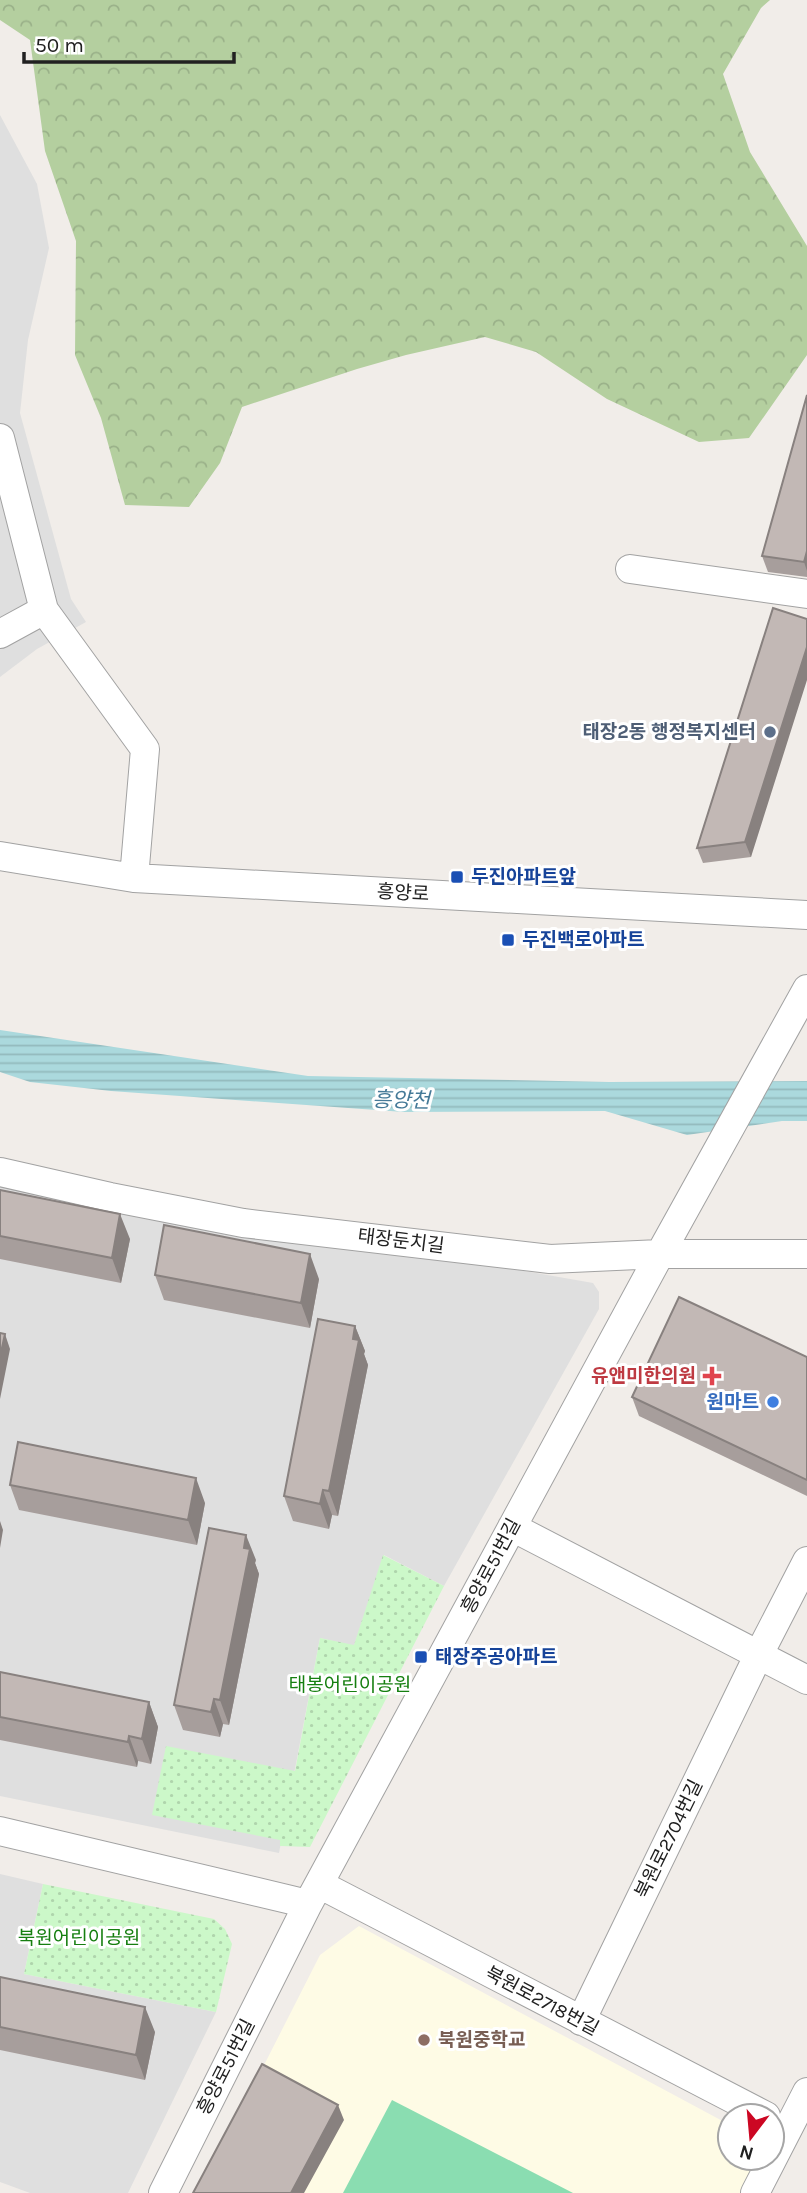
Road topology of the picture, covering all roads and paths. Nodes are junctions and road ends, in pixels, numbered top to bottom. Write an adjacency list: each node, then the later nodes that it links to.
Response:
1 (0, 438): 4 (street)
2 (630, 569): 3 (street)
3 (807, 594)
4 (44, 610): 5 (street); 7 (street)
5 (0, 634)
6 (0, 856): 7 (street, 흥양로)
7 (134, 878): 8 (street, 흥양로)
8 (807, 915)
9 (807, 989): 11 (street, 흥양로51번길)
10 (0, 1172): 11 (street, 태장둔치길)
11 (660, 1254): 12 (street, 태장둔치길); 13 (street, 흥양로51번길)
12 (807, 1254)
13 (512, 1527): 15 (street); 18 (street, 흥양로51번길)
14 (807, 1561): 15 (street)
15 (758, 1656): 16 (street); 19 (street, 북원로2704번길)
16 (807, 1680)
17 (0, 1832): 18 (street)
18 (314, 1894): 19 (street, 북원로2718번길); 24 (street, 흥양로51번길)
19 (581, 2021): 21 (street, 북원로2718번길)
20 (807, 2092): 22 (street)
21 (738, 2102)
22 (786, 2121)
23 (764, 2172): 25 (street)
24 (163, 2193)
25 (755, 2193)

